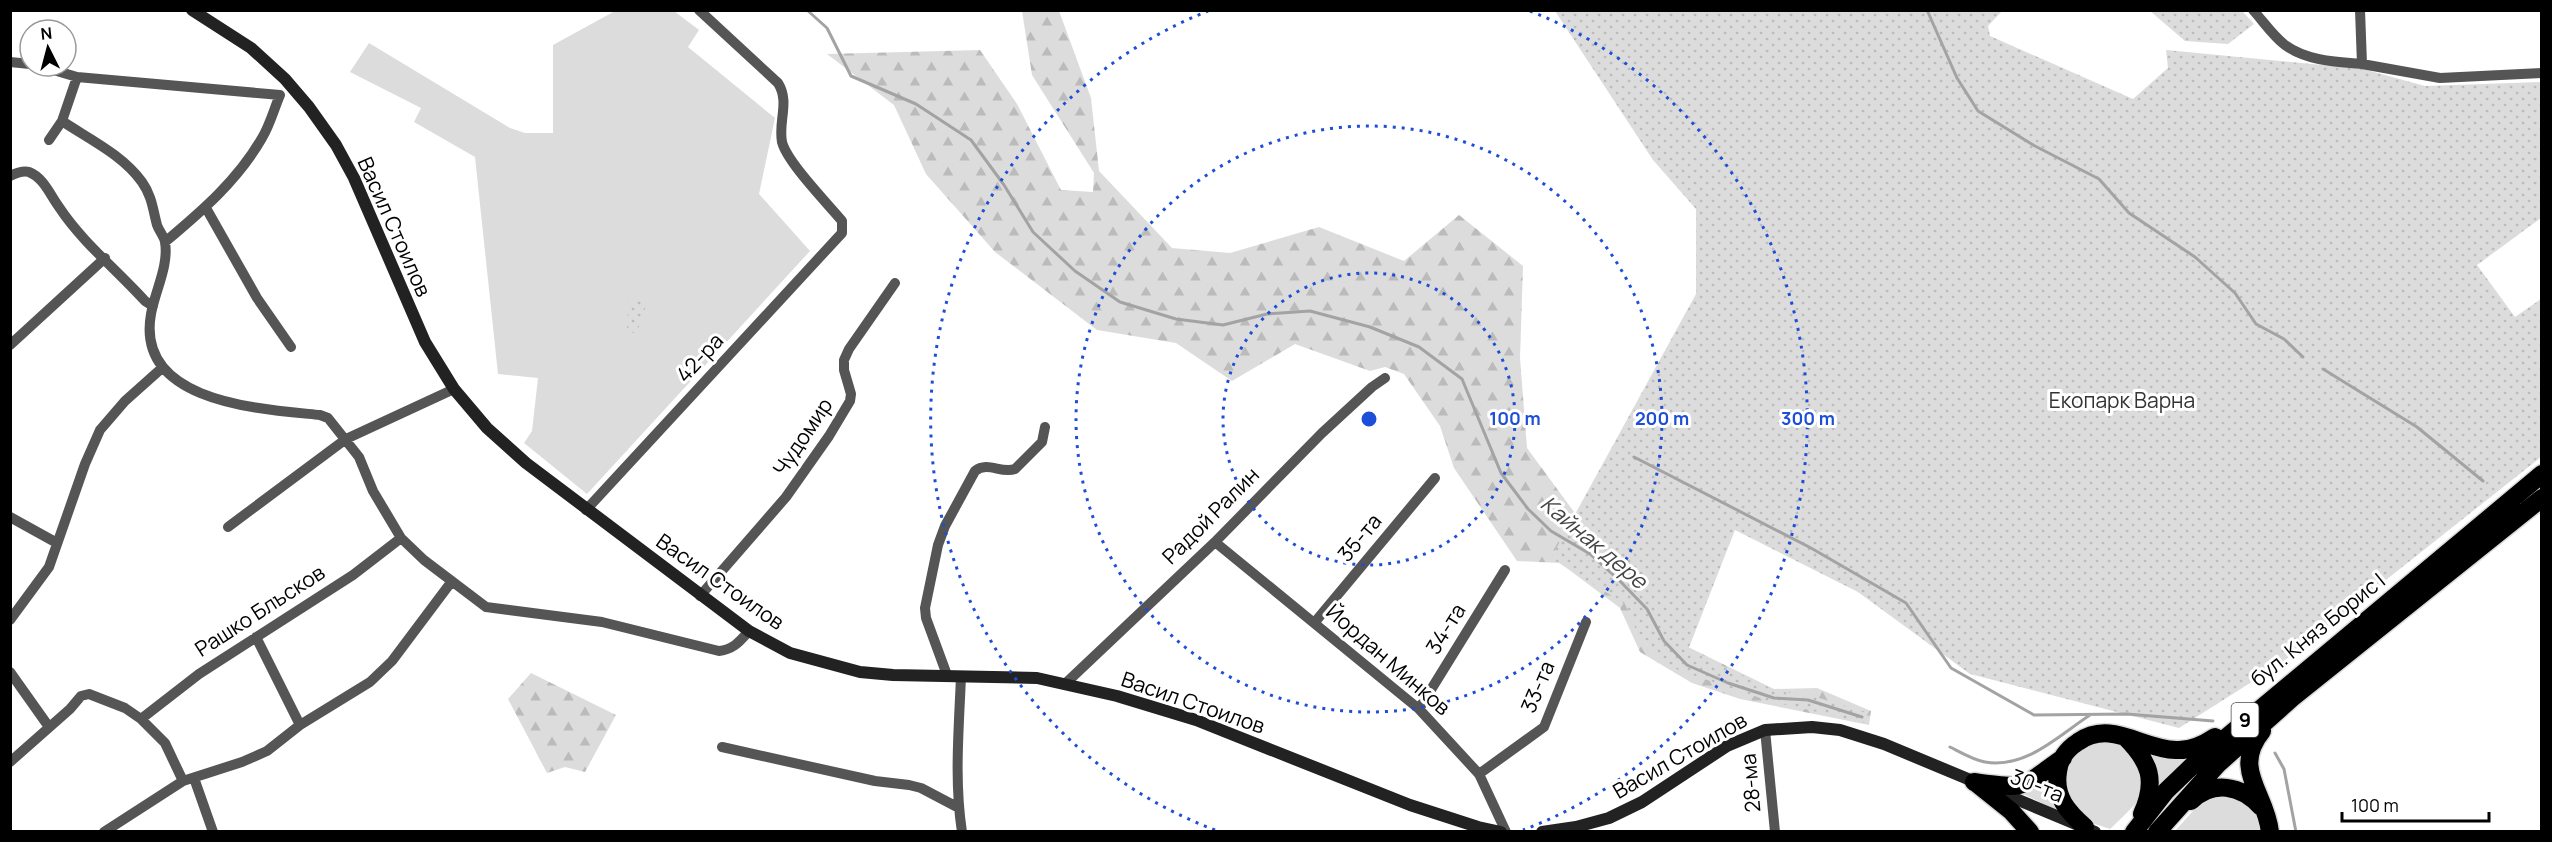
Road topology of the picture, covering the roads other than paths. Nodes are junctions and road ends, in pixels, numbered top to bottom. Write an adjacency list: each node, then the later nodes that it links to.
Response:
1 (192, 10): 9 (street, Васил Стоилов)
2 (699, 10): 29 (street, 42-ра)
3 (2253, 10): 5 (street)
4 (2360, 10): 5 (street)
5 (2362, 64): 6 (street)
6 (2541, 73)
7 (78, 77): 10 (street)
8 (77, 78): 11 (street)
9 (292, 87): 10 (street); 23 (street, Васил Стоилов)
10 (280, 95): 14 (street)
11 (62, 122): 12 (street); 15 (street)
12 (49, 140)
13 (10, 176): 16 (street)
14 (206, 208): 15 (street); 20 (street)
15 (165, 242): 18 (street)
16 (105, 258): 18 (street); 19 (street)
17 (895, 283): 37 (street, Чудомир)
18 (153, 306): 21 (street)
19 (10, 345)
20 (291, 347)
21 (162, 369): 25 (street); 34 (street)
22 (1385, 378): 33 (street, Радой Ралин)
23 (454, 389): 25 (street); 29 (street, Васил Стоилов)
24 (1045, 427): 44 (street)
25 (346, 439): 31 (street); 32 (street)
26 (2541, 474): 47 (highway, бул. Княз Борис I / 9)
27 (1435, 478): 39 (street, 35-та)
28 (2541, 498): 47 (highway, бул. Княз Борис I / 9)
29 (586, 510): 37 (street, Васил Стоилов)
30 (10, 517): 34 (street)
31 (228, 527)
32 (401, 538): 36 (street); 42 (street, Рашко Блъсков)
33 (1215, 542): 39 (street, Йордан Минков); 46 (street, Радой Ралин)
34 (57, 543): 38 (street)
35 (1505, 570): 48 (street, 34-та)
36 (452, 581): 41 (street); 50 (street)
37 (700, 596): 41 (street, Васил Стоилов)
38 (10, 621)
39 (1315, 622): 48 (street, Йордан Минков)
40 (1586, 622): 57 (street, 33-та)
41 (749, 632): 44 (street, Васил Стоилов)
42 (256, 637): 49 (street, Рашко Блъсков); 50 (street)
43 (10, 672): 51 (street)
44 (947, 675): 45 (street, Васил Стоилов)
45 (961, 676): 46 (street, Васил Стоилов); 60 (street)
46 (1066, 683): 62 (street, Васил Стоилов)
47 (2274, 704): 53 (highway); 61 (highway); 64 (highway, бул. Княз Борис I / 9); 73 (highway, бул. Княз Борис I / 9)
48 (1419, 709): 57 (street, Йордан Минков)
49 (141, 719): 51 (street); 58 (street)
50 (300, 725): 58 (street)
51 (49, 727): 56 (street)
52 (1765, 730): 59 (street, Васил Стоилов); 70 (street, Васил Стоилов); 71 (street, 28-ма)
53 (2124, 735): 55 (highway); 64 (highway)
54 (722, 747): 60 (street)
55 (2063, 758): 59 (highway); 63 (highway)
56 (10, 762)
57 (1479, 774): 69 (street, Йордан Минков)
58 (188, 780): 65 (street); 66 (street)
59 (1974, 782): 63 (street, 30-та); 72 (highway)
60 (959, 808): 67 (street)
61 (2264, 811): 73 (highway); 74 (highway)
62 (1477, 829): 68 (street, Васил Стоилов)
63 (2090, 829)
64 (2135, 830)
65 (104, 831)
66 (213, 831)
67 (962, 831)
68 (1501, 831)
69 (1506, 831)
70 (1542, 831)
71 (1775, 831)
72 (2030, 831)
73 (2157, 831)
74 (2270, 831)

